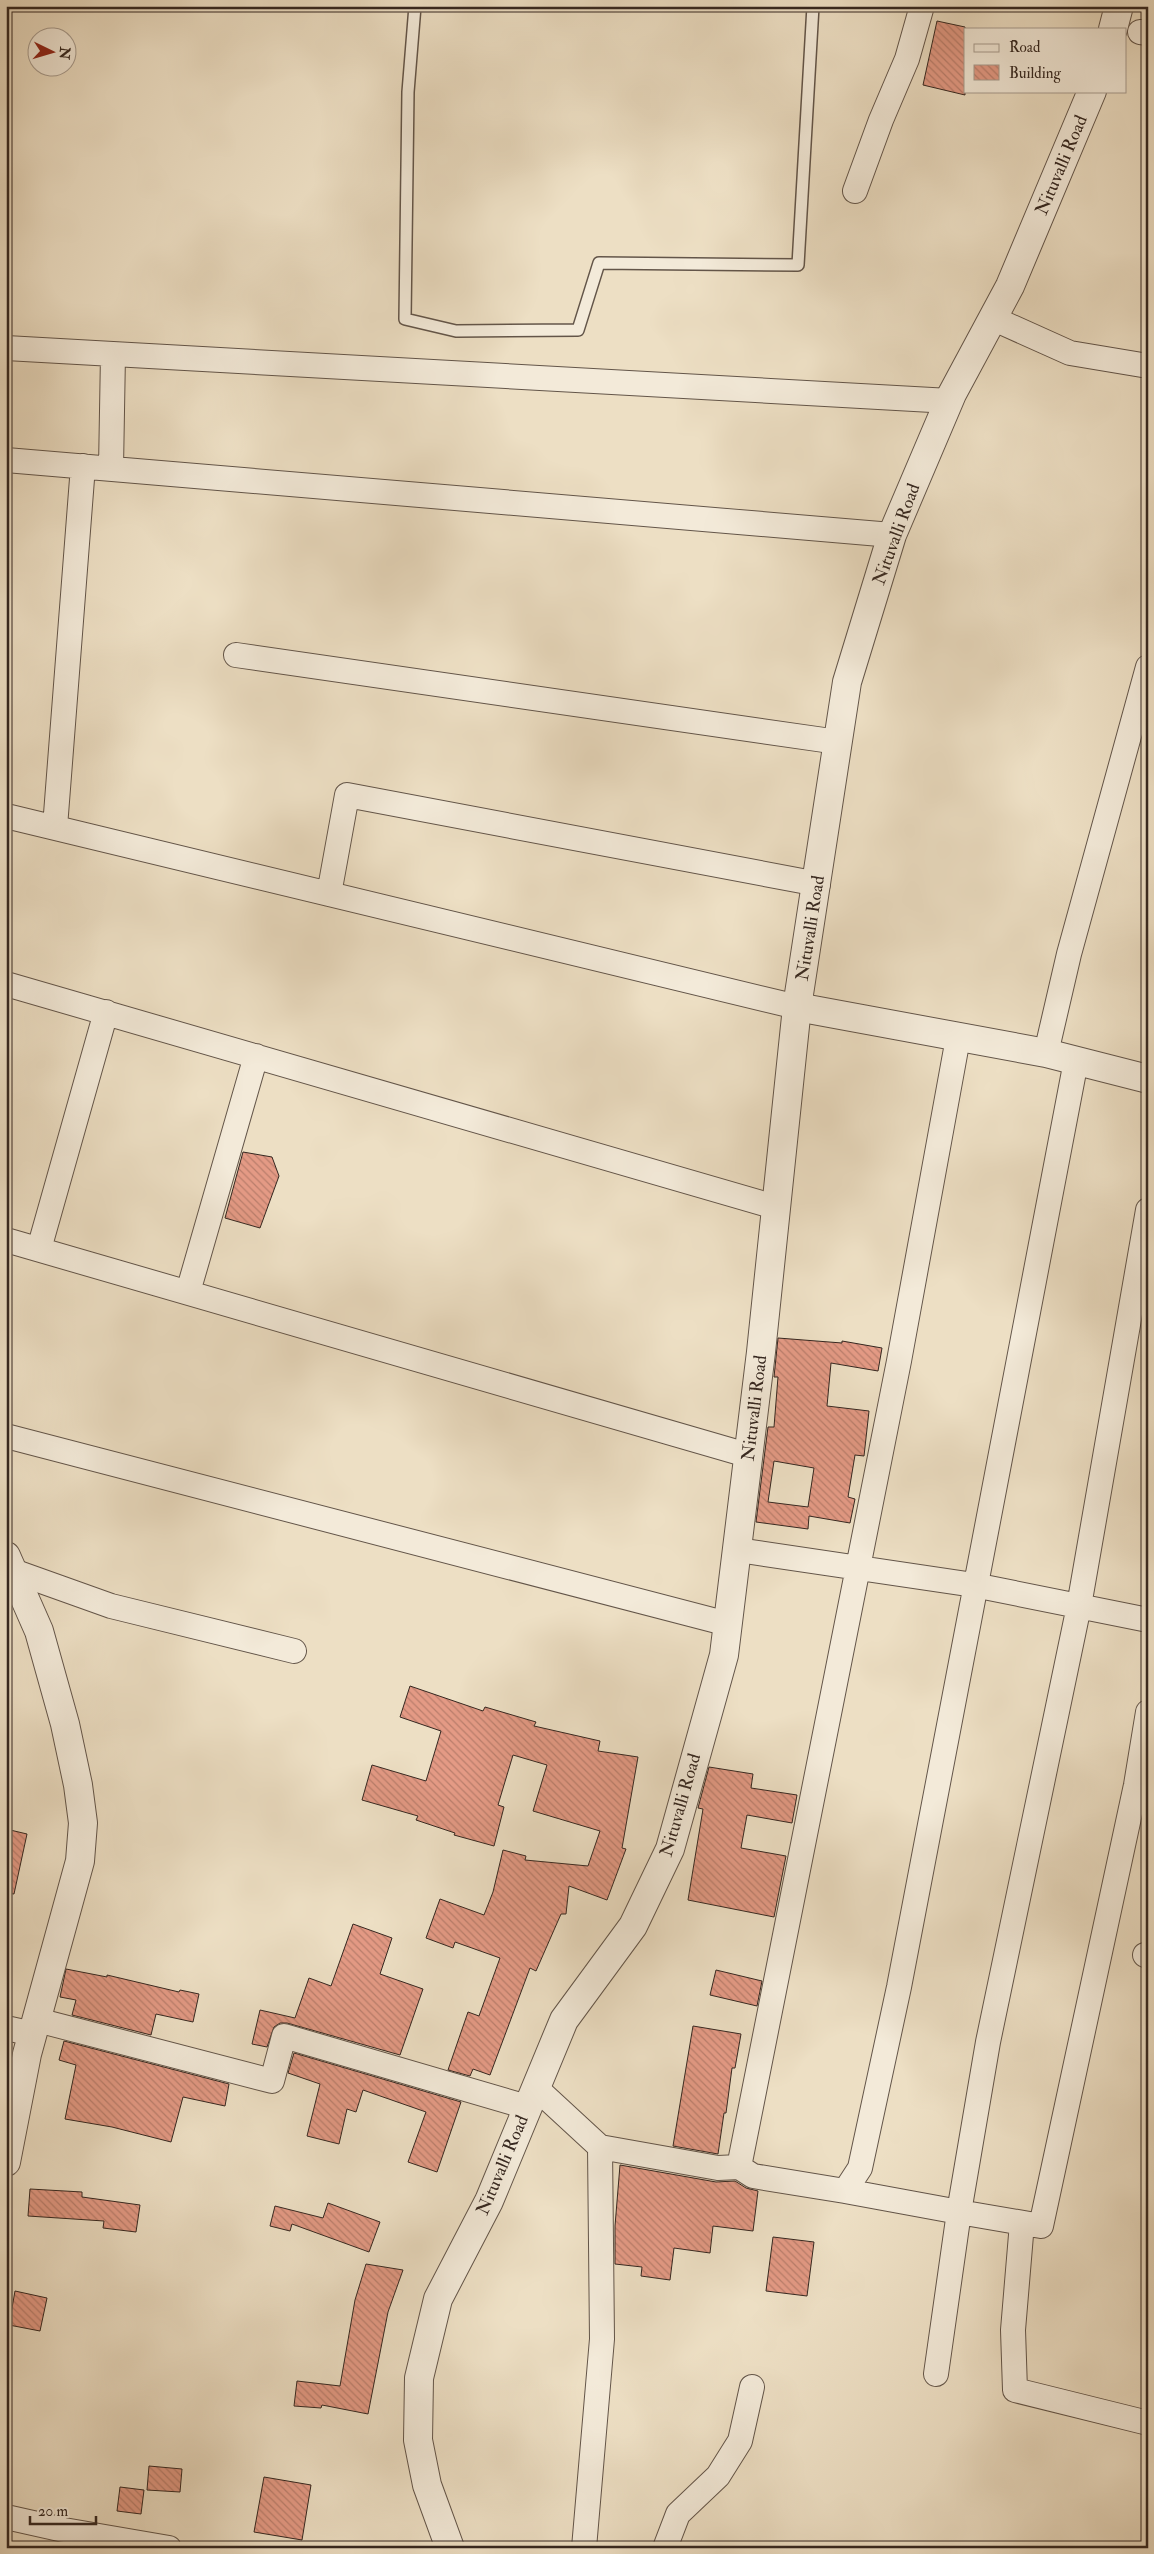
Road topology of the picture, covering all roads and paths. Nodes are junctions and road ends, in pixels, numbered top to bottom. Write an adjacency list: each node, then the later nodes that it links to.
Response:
1 (415, 6): 2 (lane)
2 (813, 6)
3 (922, 6): 7 (street)
4 (1119, 6): 5 (street)
5 (1113, 28)
6 (1092, 92): 8 (street, Nituvalli Road)
7 (855, 191)
8 (992, 318): 11 (street); 12 (street, Nituvalli Road)
9 (6, 348): 10 (street)
10 (113, 354): 12 (street); 15 (street)
11 (1148, 366)
12 (950, 401): 16 (street, Nituvalli Road)
13 (6, 460): 14 (street)
14 (82, 466): 15 (street); 21 (street)
15 (111, 468): 16 (street)
16 (892, 535): 19 (street, Nituvalli Road)
17 (236, 655): 19 (street)
18 (1148, 667): 28 (street)
19 (838, 742): 22 (street, Nituvalli Road)
20 (6, 816): 21 (street)
21 (55, 827): 23 (street)
22 (818, 884): 23 (street); 25 (street, Nituvalli Road)
23 (329, 894): 25 (street)
24 (6, 984): 26 (street)
25 (797, 1007): 27 (street); 32 (street, Nituvalli Road)
26 (106, 1012): 29 (street); 35 (street)
27 (958, 1038): 28 (street); 41 (street)
28 (1046, 1053): 30 (street)
29 (256, 1056): 32 (street); 36 (street)
30 (1076, 1061): 31 (street); 42 (street)
31 (1148, 1079)
32 (776, 1207): 38 (street, Nituvalli Road)
33 (1148, 1210): 43 (street)
34 (6, 1240): 35 (street)
35 (39, 1249): 36 (street)
36 (188, 1292): 38 (street)
37 (6, 1436): 45 (street)
38 (747, 1455): 39 (street, Nituvalli Road)
39 (738, 1550): 41 (street); 45 (street, Nituvalli Road)
40 (9, 1564): 46 (street); 48 (street)
41 (858, 1568): 42 (street); 53 (street)
42 (974, 1585): 43 (street); 54 (street)
43 (1079, 1606): 44 (street); 55 (street)
44 (1148, 1620)
45 (728, 1624): 50 (street, Nituvalli Road)
46 (294, 1651)
47 (1148, 1712): 56 (street)
48 (35, 2027): 49 (street); 50 (street); 52 (street)
49 (6, 2028)
50 (531, 2097): 51 (street); 62 (street, Nituvalli Road)
51 (600, 2147): 53 (street); 63 (street)
52 (7, 2153)
53 (739, 2167): 54 (street)
54 (845, 2191): 55 (street)
55 (959, 2212): 56 (street); 57 (street)
56 (1022, 2223): 59 (street)
57 (936, 2374)
58 (752, 2387): 64 (street)
59 (1148, 2423)
60 (6, 2517): 61 (street)
61 (169, 2548)
62 (450, 2548)
63 (584, 2548)
64 (665, 2548)

